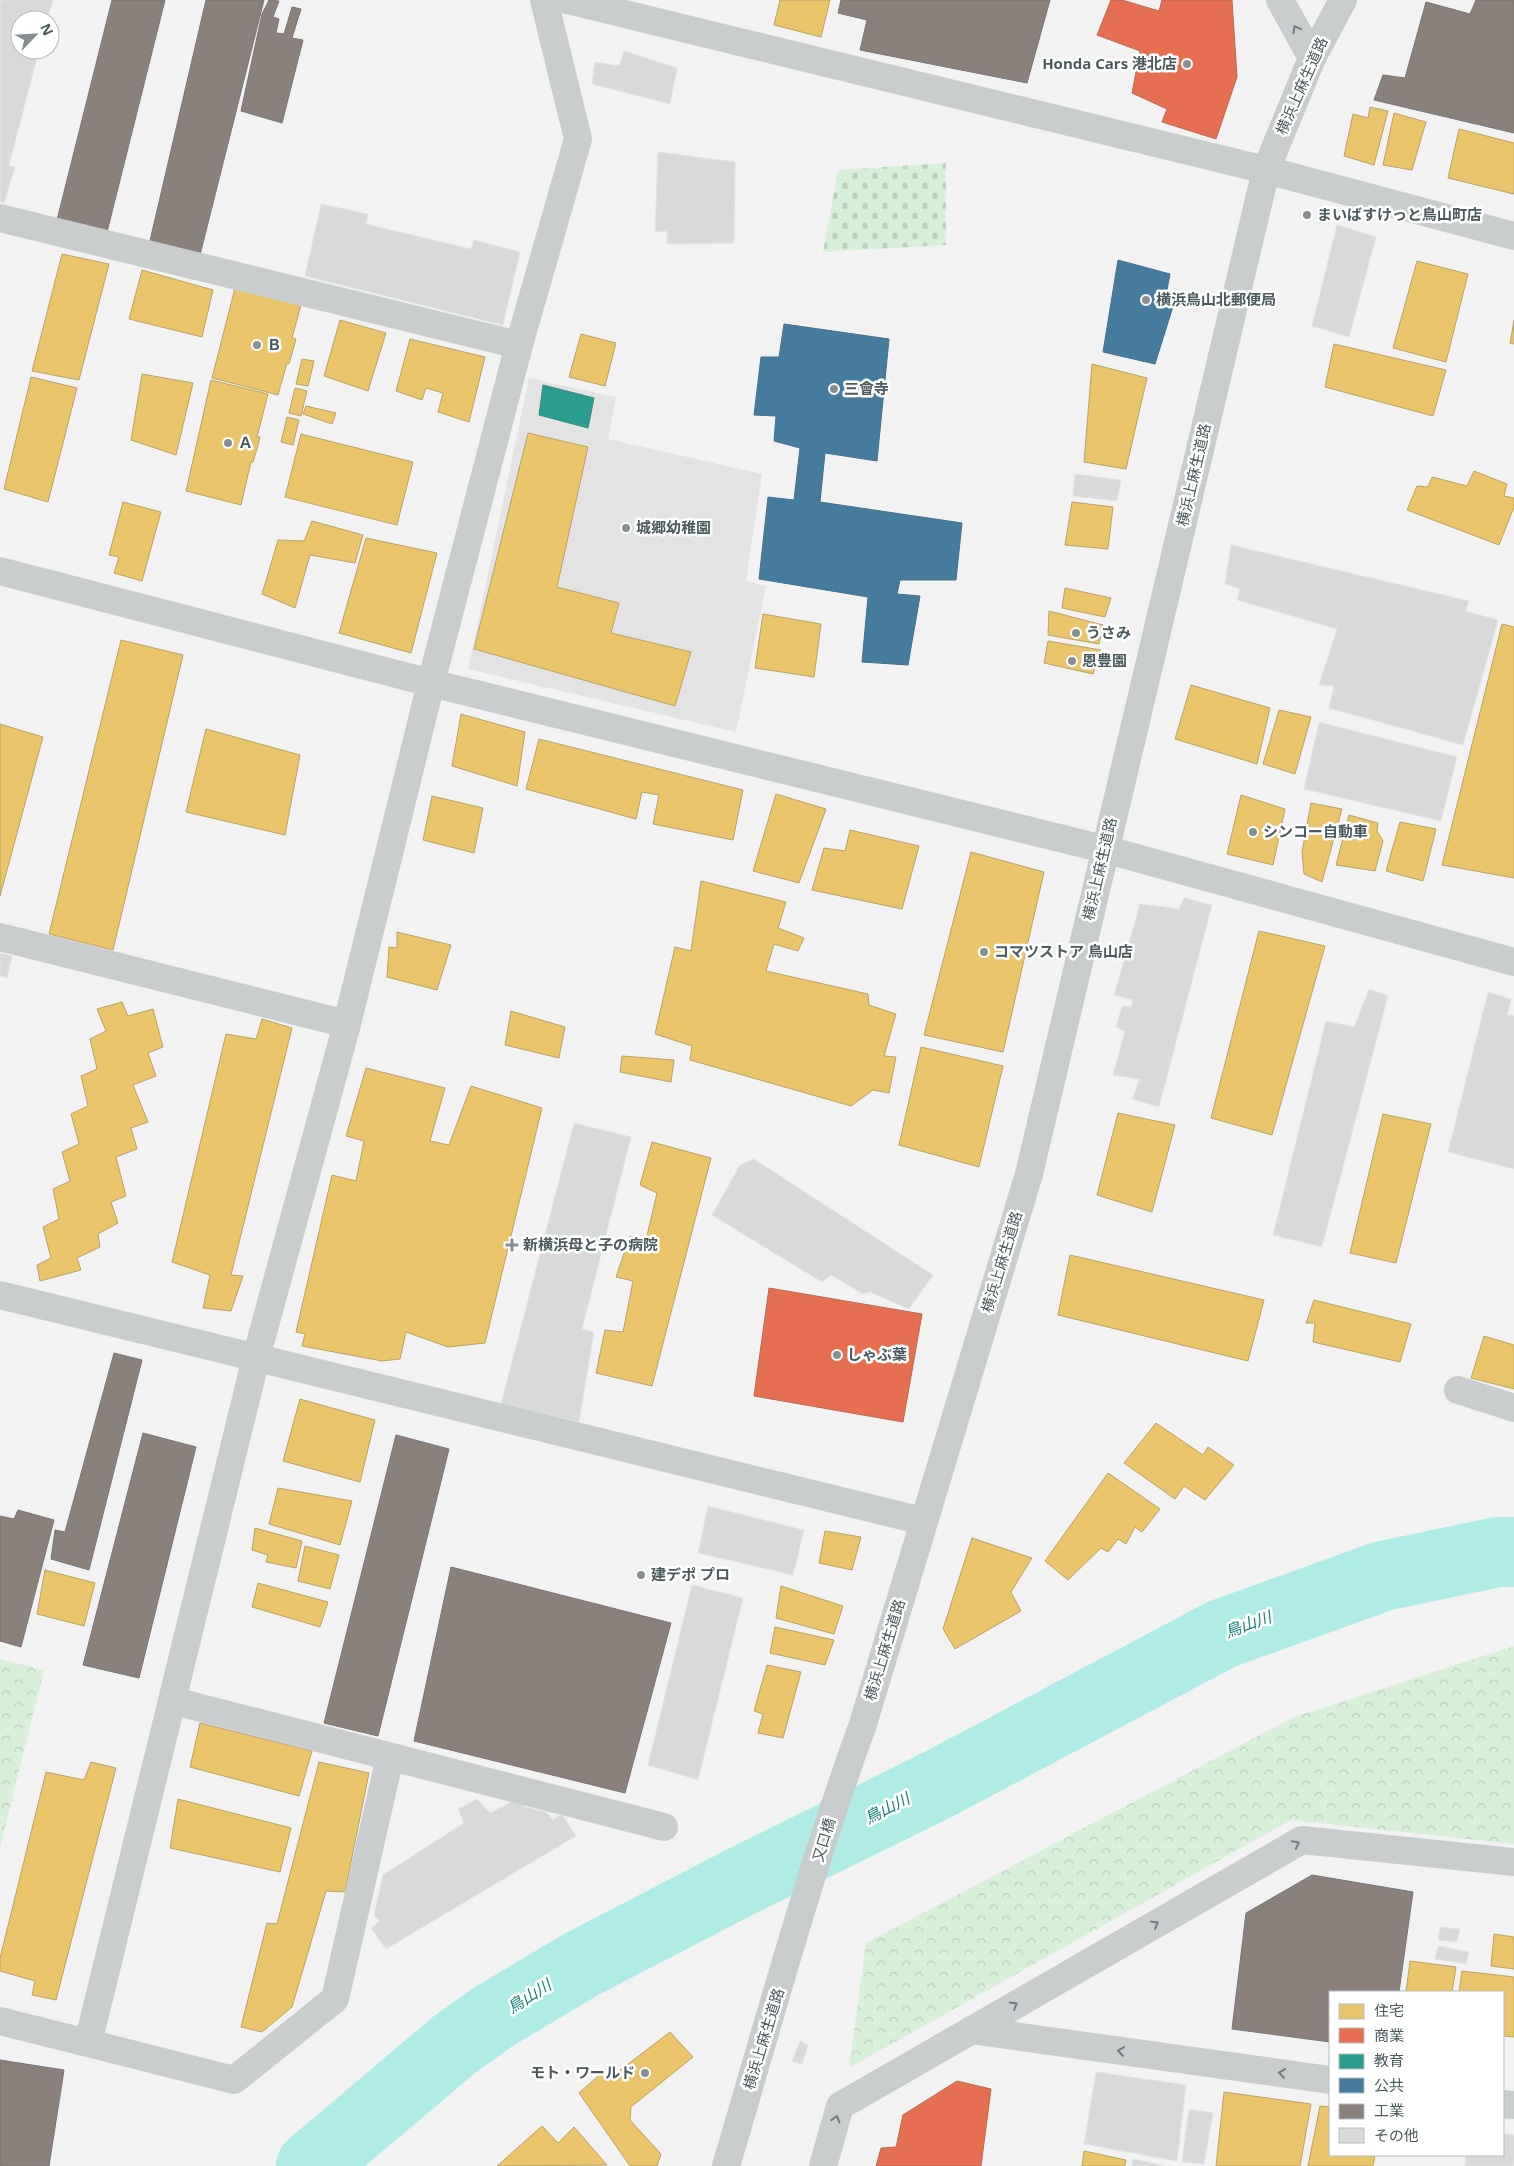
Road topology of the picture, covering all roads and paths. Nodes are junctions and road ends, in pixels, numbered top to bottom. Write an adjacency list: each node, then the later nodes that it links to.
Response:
1 (544, 0): 9 (street)
2 (567, 0): 6 (street)
3 (1280, 0): 5 (street, one-way to 3)
4 (1343, 0): 5 (main road, 横浜上麻生道路)
5 (1312, 58): 6 (main road, 横浜上麻生道路)
6 (1266, 170): 8 (street); 12 (main road, 横浜上麻生道路)
7 (0, 218): 9 (street)
8 (1514, 236)
9 (519, 345): 11 (street)
10 (0, 571): 11 (street)
11 (431, 683): 12 (street); 15 (street)
12 (1104, 850): 14 (street); 20 (main road, 横浜上麻生道路)
13 (0, 937): 15 (street)
14 (1514, 962)
15 (347, 1024): 17 (street)
16 (0, 1295): 17 (street)
17 (256, 1358): 20 (street); 21 (street)
18 (1458, 1390): 19 (street)
19 (1514, 1408)
20 (923, 1522): 23 (main road, 横浜上麻生道路)
21 (174, 1701): 22 (street); 29 (street)
22 (390, 1757): 24 (street); 29 (street)
23 (846, 1769): 26 (main road, 又口橋)
24 (664, 1827)
25 (1514, 1862): 28 (street, one-way to 25)
26 (802, 1911): 31 (main road, 横浜上麻生道路)
27 (0, 2021): 29 (street)
28 (971, 2030): 30 (street, one-way to 28); 32 (street, one-way to 28)
29 (88, 2043)
30 (1329, 2080)
31 (726, 2166)
32 (823, 2166)

